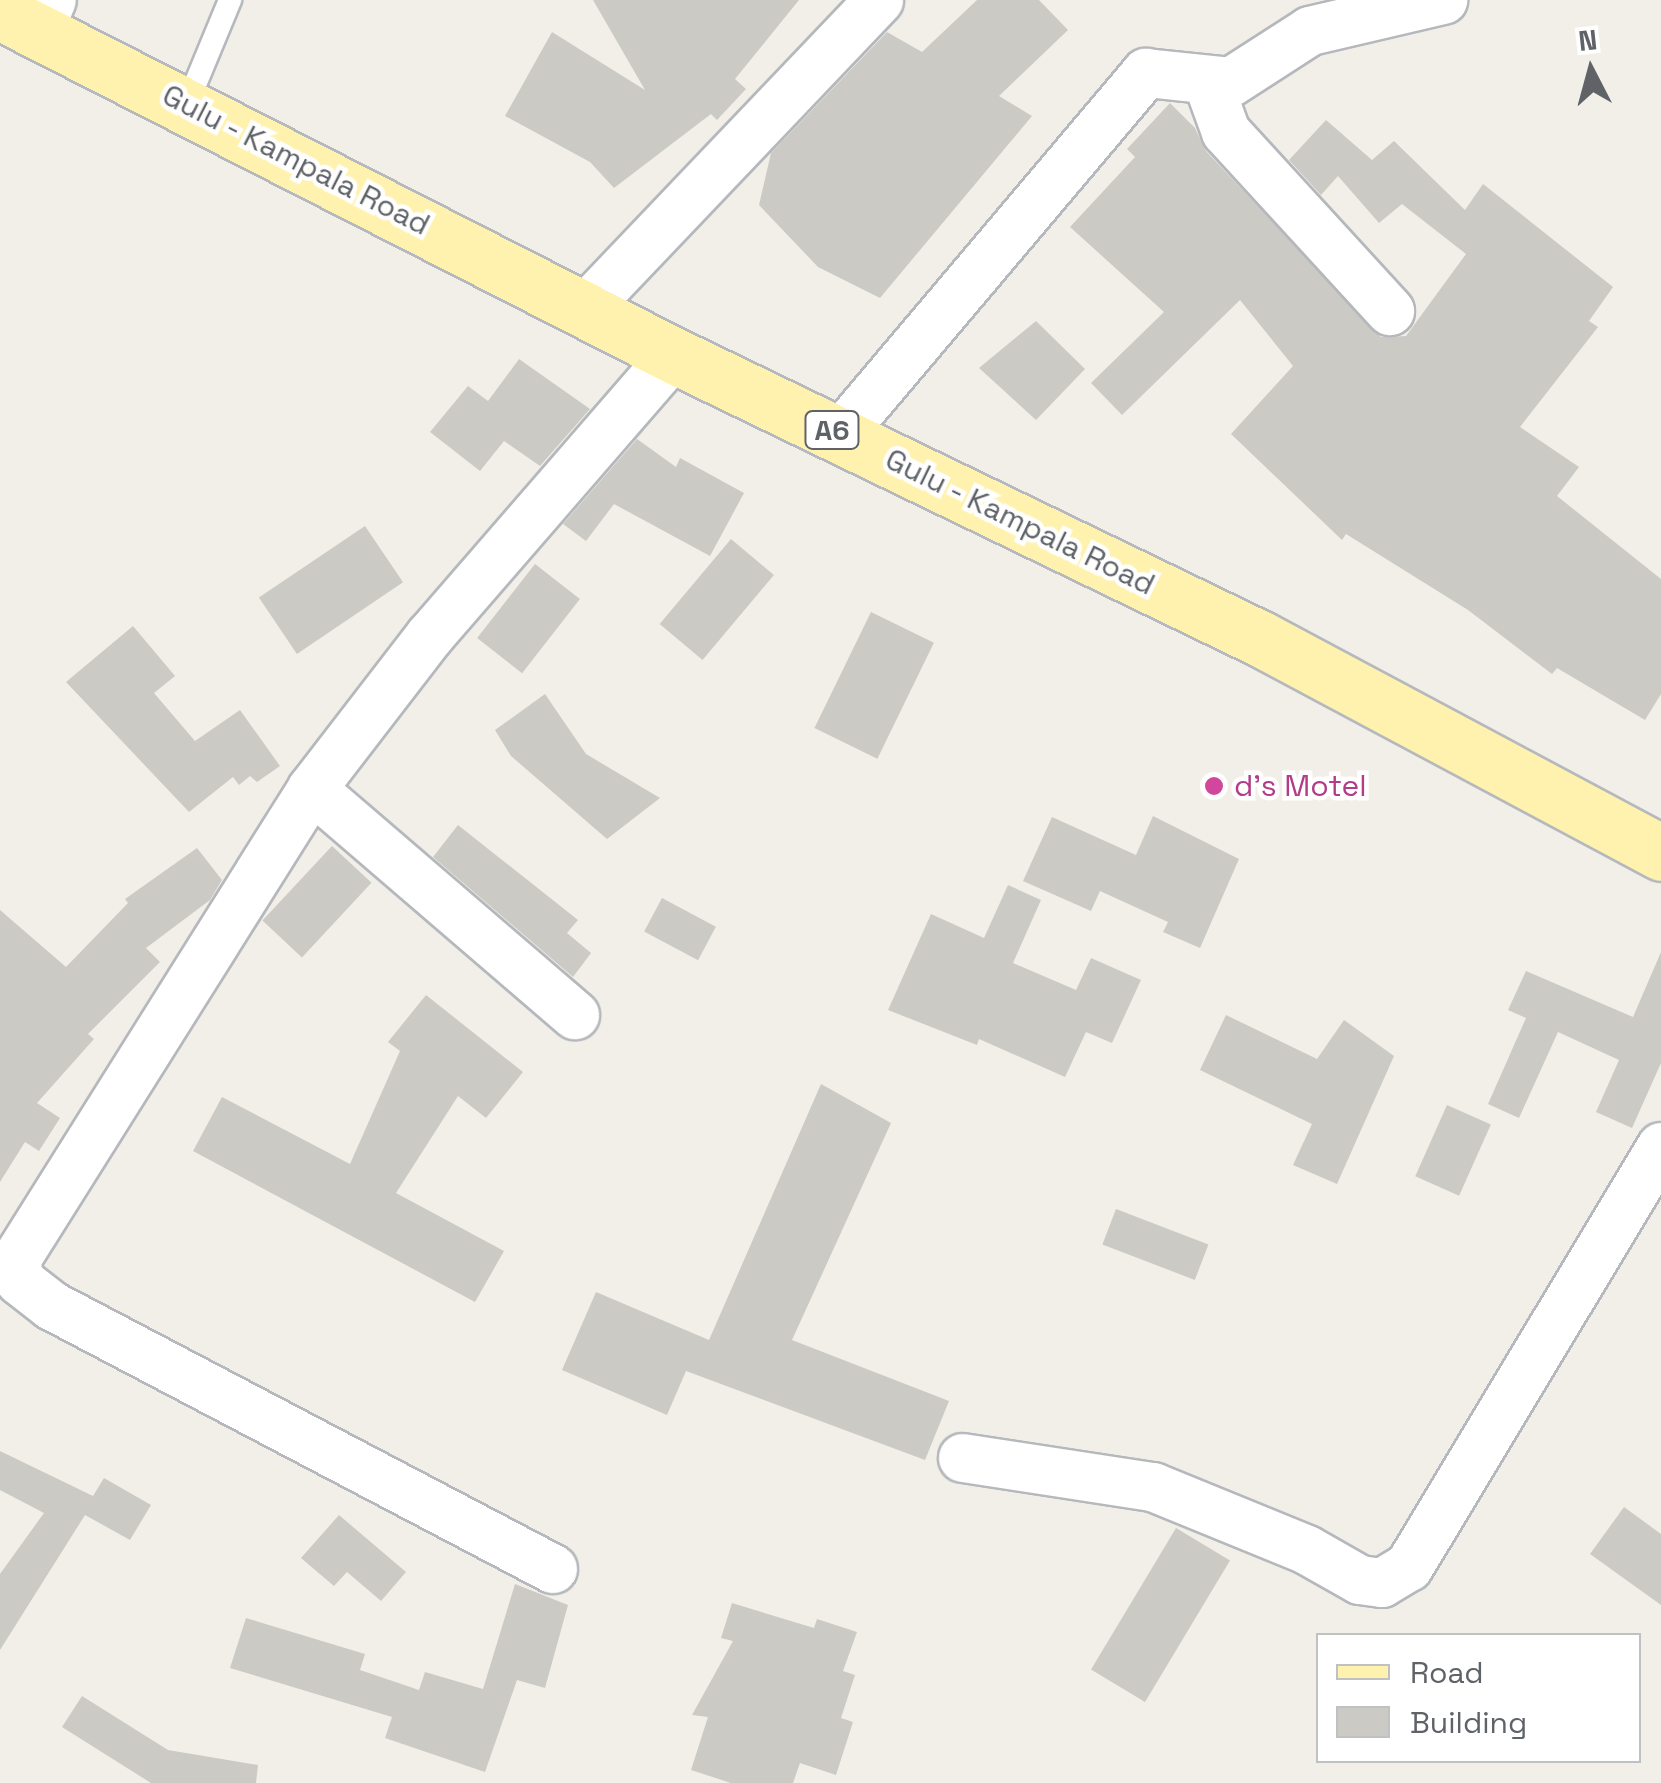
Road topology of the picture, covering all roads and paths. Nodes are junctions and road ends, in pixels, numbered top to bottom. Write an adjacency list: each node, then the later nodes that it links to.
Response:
1 (230, 0): 6 (lane)
2 (879, 0): 7 (street)
3 (1444, 0): 5 (street)
4 (31, 13): 6 (main road, Gulu - Kampala Road / A6)
5 (1210, 84): 8 (street); 10 (street)
6 (187, 104): 7 (main road, Gulu - Kampala Road / A6)
7 (586, 308): 9 (main road, Gulu - Kampala Road / A6)
8 (1390, 310)
9 (673, 355): 10 (main road, Gulu - Kampala Road / A6); 11 (street)
10 (840, 434): 12 (main road, Gulu - Kampala Road / A6)
11 (312, 789): 13 (street); 16 (street)
12 (1661, 853)
13 (575, 1015)
14 (1661, 1147): 15 (street)
15 (963, 1458)
16 (553, 1570)

